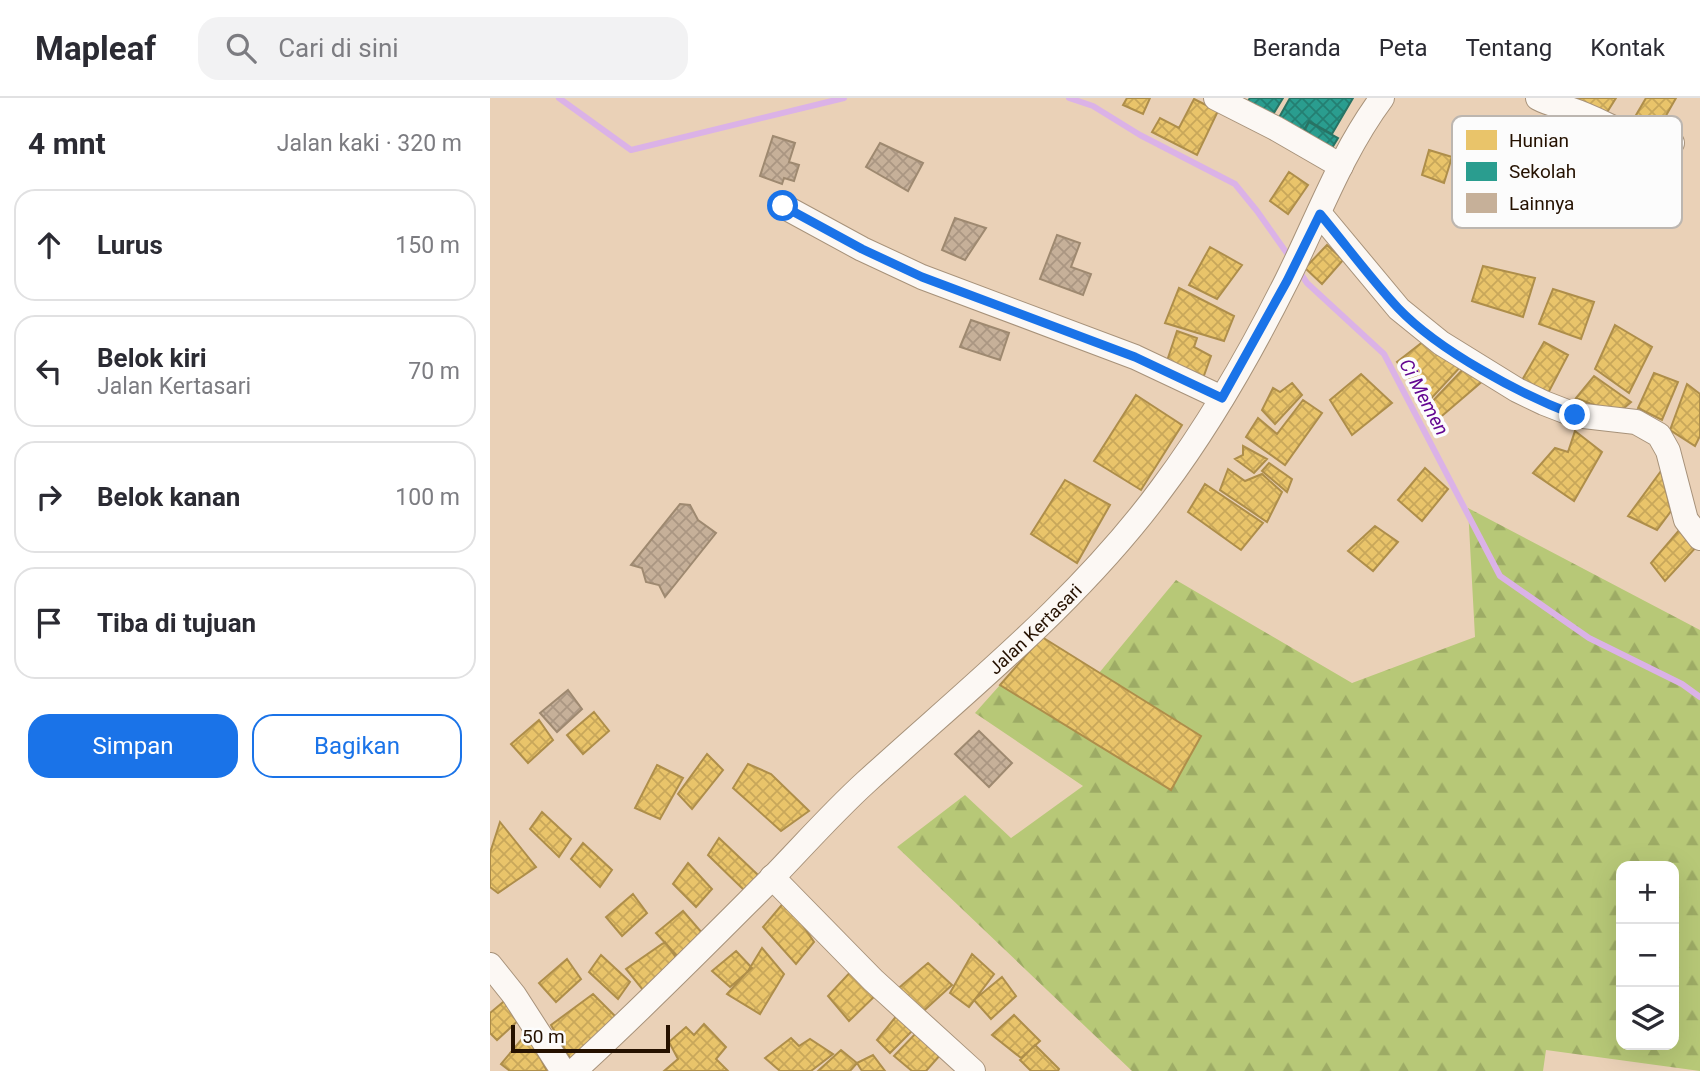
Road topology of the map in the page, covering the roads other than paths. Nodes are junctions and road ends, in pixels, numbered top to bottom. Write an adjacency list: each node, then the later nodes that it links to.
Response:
1 (1216, 98): 5 (street)
2 (1382, 98): 5 (street, Jalan Kertasari)
3 (1538, 98): 4 (street)
4 (1586, 116)
5 (1340, 166): 7 (street, Jalan Kertasari)
6 (783, 206): 8 (street)
7 (1320, 214): 8 (street, Jalan Kertasari); 9 (street)
8 (1222, 398): 10 (street, Jalan Kertasari)
9 (1700, 538)
10 (772, 877): 12 (street); 14 (street, Jalan Kertasari)
11 (490, 965): 13 (street)
12 (956, 1066)
13 (563, 1071)
14 (574, 1071)

